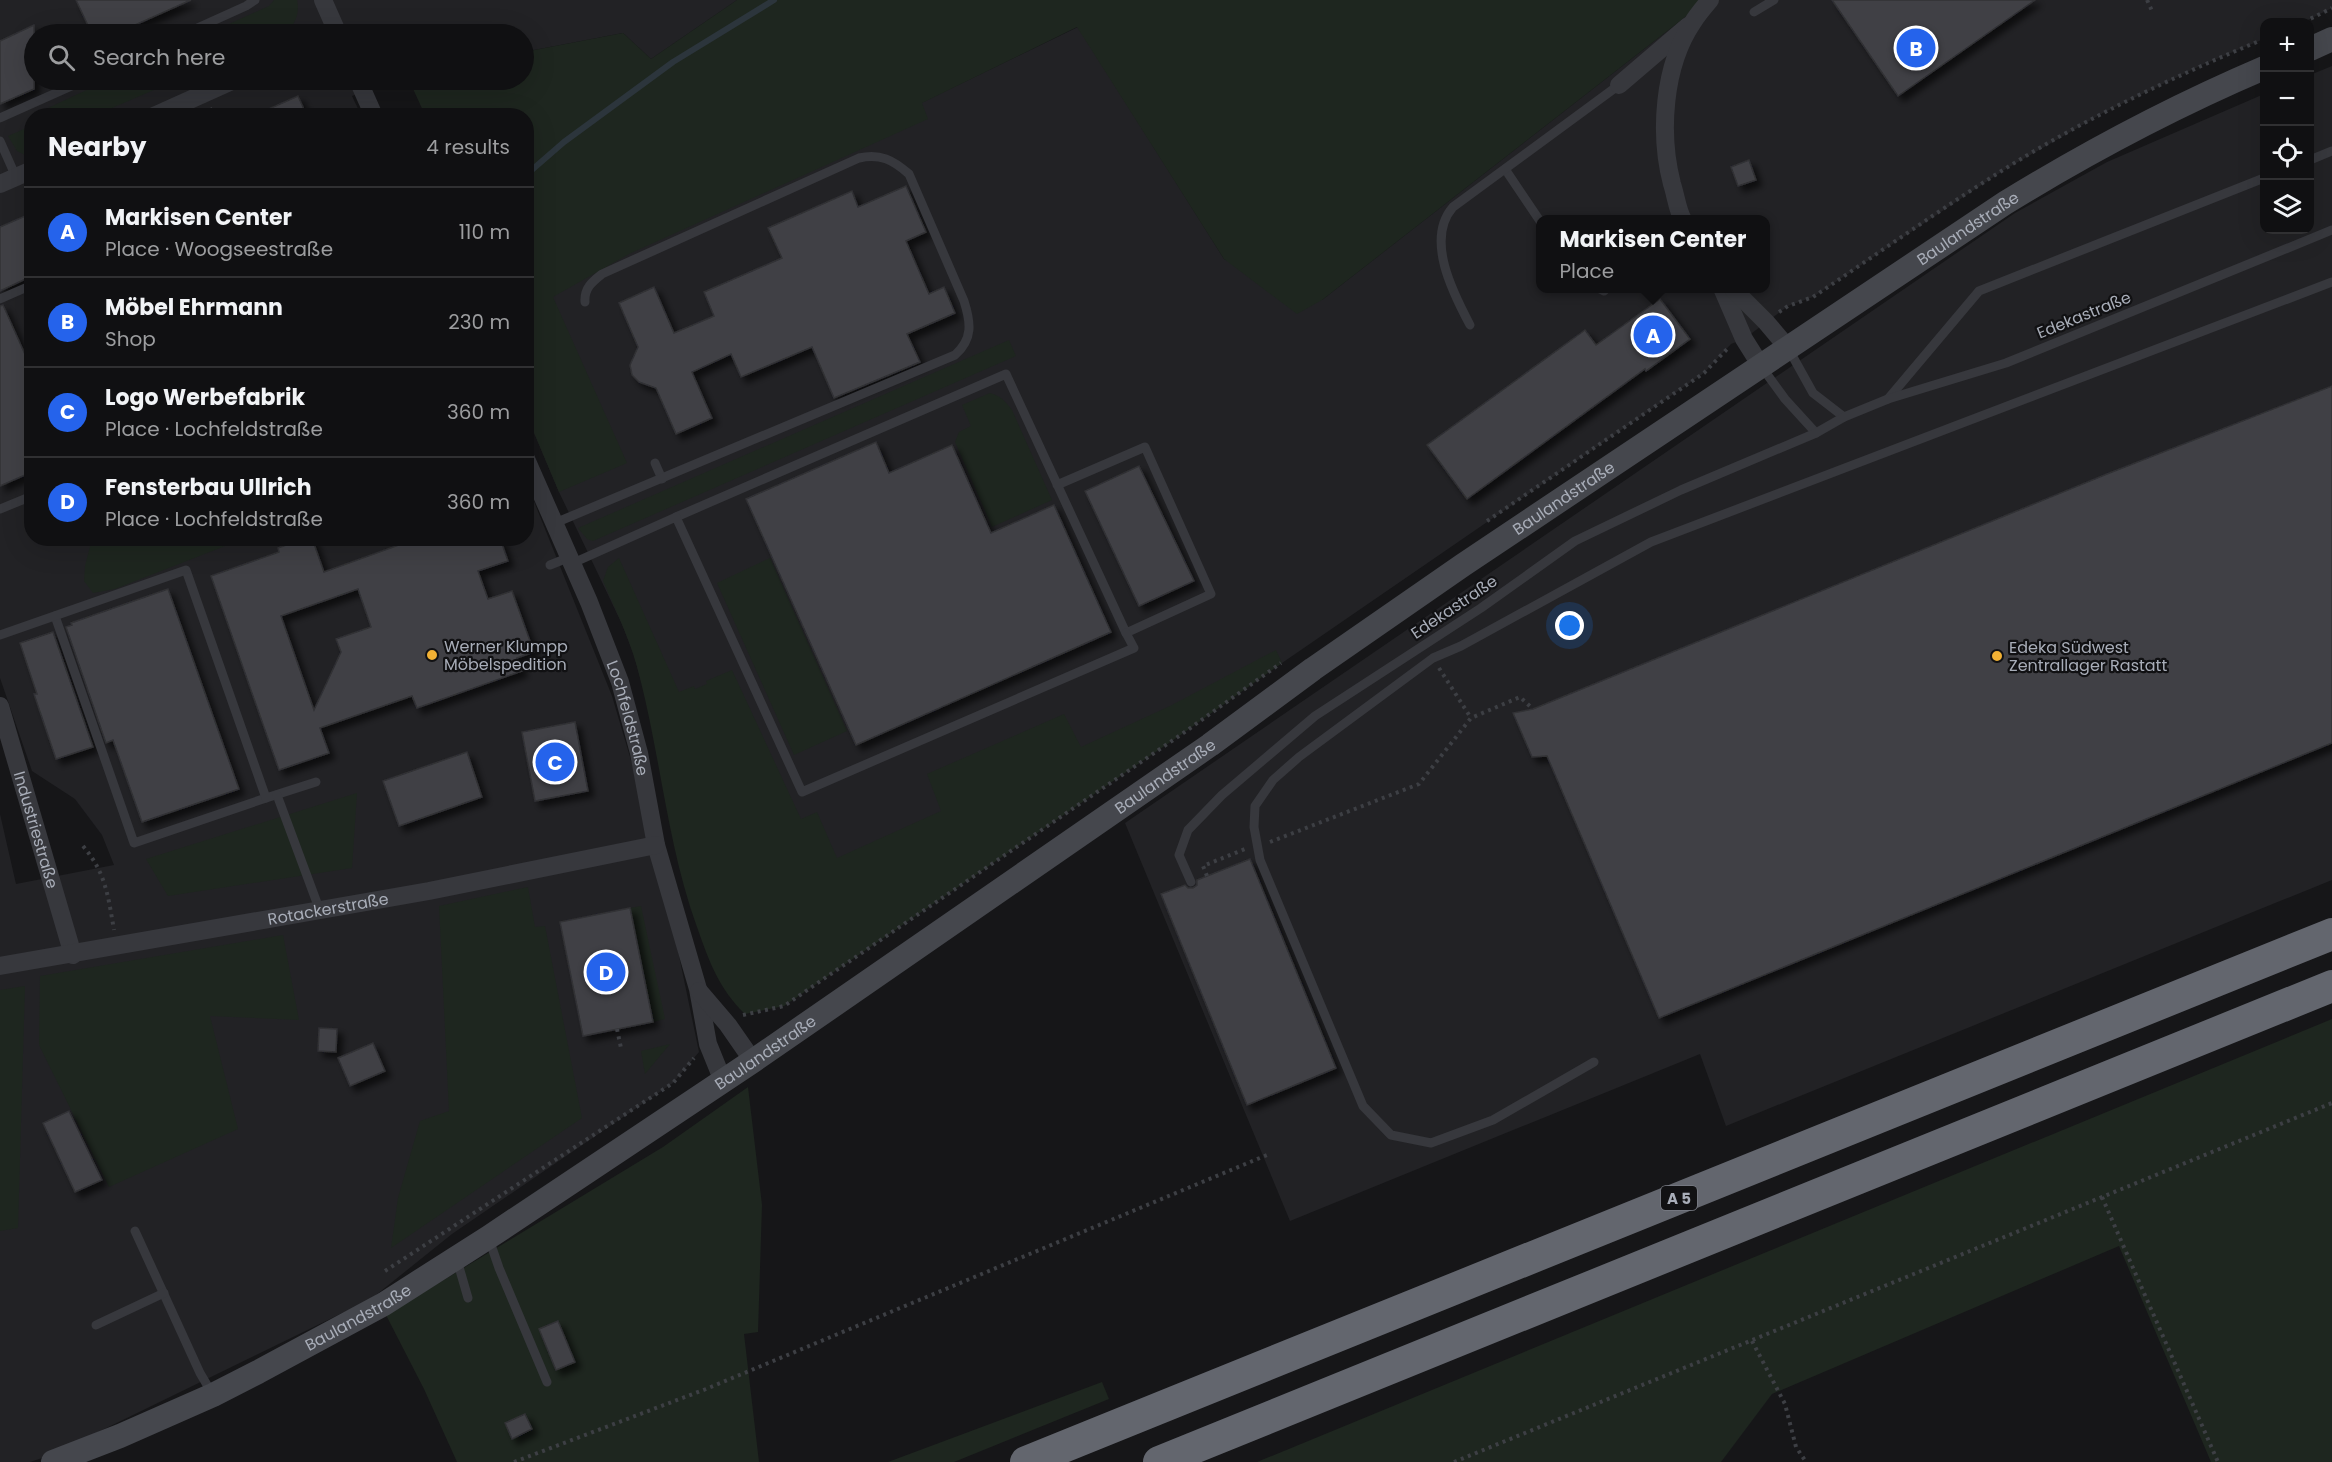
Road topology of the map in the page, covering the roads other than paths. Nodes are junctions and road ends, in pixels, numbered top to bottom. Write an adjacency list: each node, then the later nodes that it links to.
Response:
1 (255, 0): 7 (lane)
2 (323, 0): 8 (street)
3 (1710, 0): 6 (street)
4 (1774, 0): 5 (lane)
5 (1754, 12)
6 (1692, 23): 12 (street); 26 (street)
7 (206, 24)
8 (333, 24)
9 (2332, 39): 10 (street)
10 (2314, 47)
11 (2260, 70): 35 (street, Baulandstraße)
12 (1618, 85): 22 (lane)
13 (63, 90): 18 (lane)
14 (212, 90): 16 (street)
15 (362, 90): 17 (street)
16 (172, 108)
17 (370, 108)
18 (0, 118)
19 (0, 141): 23 (lane)
20 (2332, 151): 21 (lane)
21 (2314, 158)
22 (1505, 169): 25 (lane); 34 (lane)
23 (16, 177)
24 (2260, 180): 37 (lane)
25 (1536, 215)
26 (1682, 215)
27 (2332, 230): 37 (lane, Edekastraße)
28 (2332, 282): 66 (lane)
29 (24, 291): 32 (lane)
30 (1724, 293): 36 (street)
31 (1737, 293): 35 (street)
32 (0, 299)
33 (585, 302): 42 (lane)
34 (1470, 325)
35 (1788, 348): 36 (street, Baulandstraße); 38 (lane)
36 (1761, 366): 39 (lane); 65 (street, Baulandstraße)
37 (1888, 399): 38 (lane, Edekastraße)
38 (1844, 417): 39 (lane, Edekastraße)
39 (1816, 433): 58 (lane, Edekastraße)
40 (655, 463): 42 (lane)
41 (534, 477): 47 (street, Lochfeldstraße)
42 (662, 479): 47 (lane)
43 (1057, 484): 46 (lane); 51 (lane); 51 (lane)
44 (24, 499): 45 (lane)
45 (0, 509)
46 (676, 518): 48 (lane); 51 (lane)
47 (555, 523): 48 (street, Lochfeldstraße)
48 (571, 560): 49 (lane); 57 (street, Lochfeldstraße)
49 (550, 565)
50 (55, 616): 52 (lane); 56 (lane); 56 (lane)
51 (1126, 633)
52 (0, 635)
53 (0, 706): 61 (street, Industriestraße)
54 (316, 782): 55 (lane)
55 (277, 795): 56 (lane); 59 (lane)
56 (266, 798)
57 (656, 845): 59 (street, Rotackerstraße); 64 (street, Lochfeldstraße)
58 (1191, 882)
59 (320, 911): 61 (street, Rotackerstraße)
60 (2332, 934): 77 (highway, A 5)
61 (74, 955): 62 (street, Rotackerstraße)
62 (0, 966)
63 (2332, 986): 78 (highway)
64 (698, 989): 65 (street, Lochfeldstraße); 67 (street, Lochfeldstraße)
65 (753, 1061): 67 (street, Baulandstraße)
66 (1594, 1062)
67 (723, 1081): 69 (street, Baulandstraße)
68 (135, 1231): 71 (lane)
69 (489, 1237): 70 (street, Baulandstraße); 74 (lane)
70 (456, 1257): 72 (lane); 75 (street, Baulandstraße)
71 (164, 1293): 73 (lane); 75 (lane)
72 (468, 1298)
73 (96, 1325)
74 (547, 1382)
75 (213, 1395): 76 (street, Baulandstraße)
76 (53, 1462)
77 (1026, 1462)
78 (1159, 1462)

